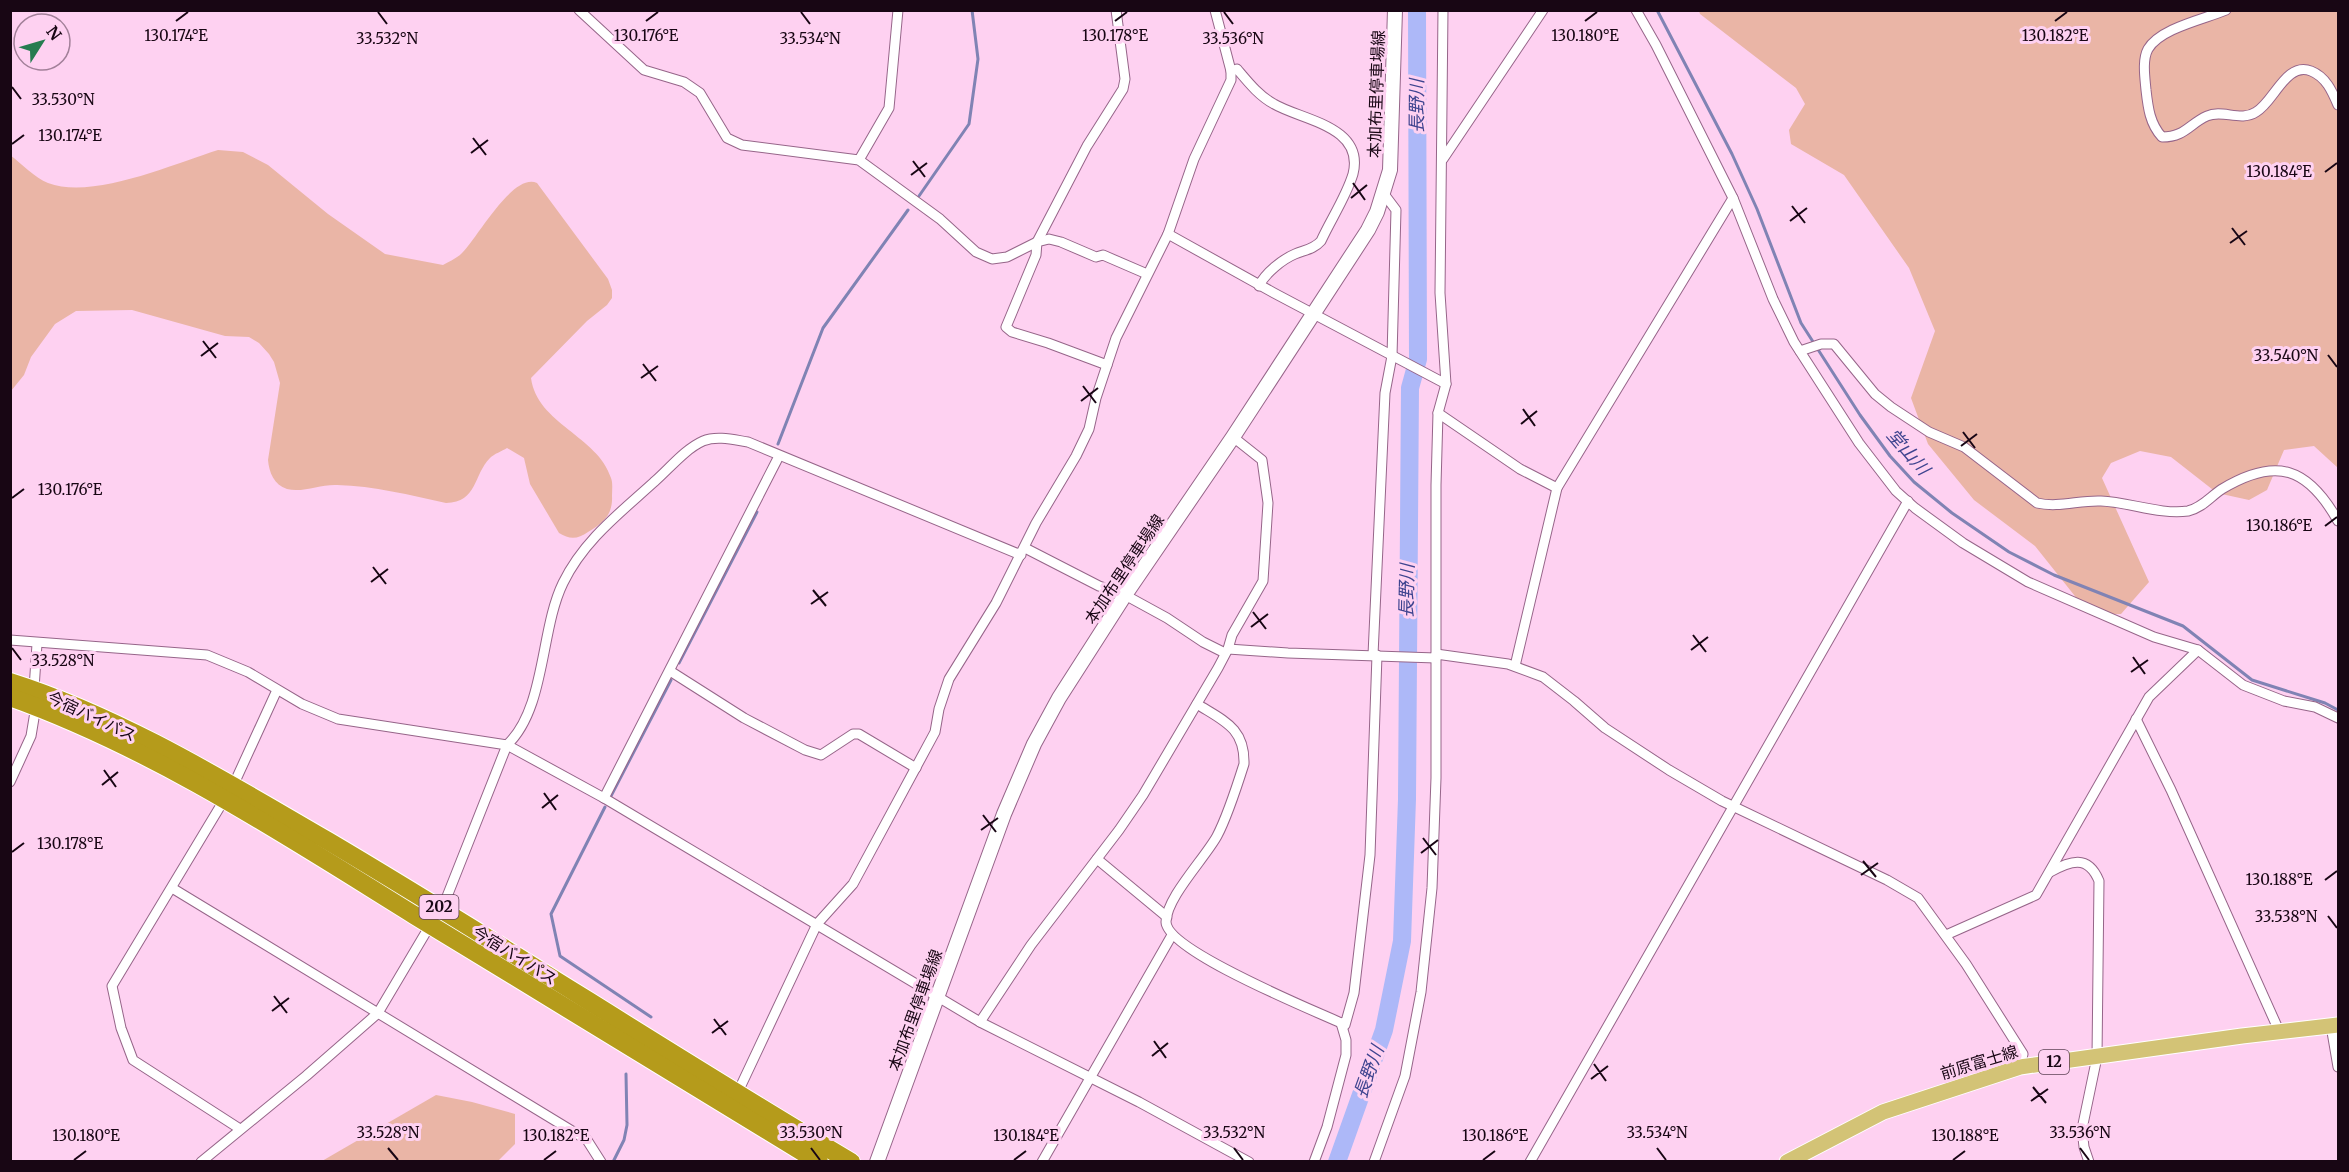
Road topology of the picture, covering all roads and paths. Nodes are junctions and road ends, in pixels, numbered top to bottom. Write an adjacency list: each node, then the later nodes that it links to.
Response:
1 (579, 10): 13 (street)
2 (898, 10): 13 (street)
3 (1116, 10): 17 (street)
4 (1215, 10): 10 (street)
5 (1395, 10): 14 (main road, 本加布里停車場線)
6 (1443, 10): 12 (street)
7 (1544, 10): 12 (street)
8 (1636, 10): 15 (street)
9 (2226, 10): 11 (street)
10 (1231, 71): 16 (street); 19 (street)
11 (2338, 105)
12 (1443, 159): 24 (street)
13 (859, 160): 17 (street)
14 (1384, 194): 20 (main road, 本加布里停車場線); 22 (street)
15 (1733, 198): 21 (street); 28 (street)
16 (1168, 234): 18 (street); 19 (street)
17 (1037, 242): 18 (street); 23 (street)
18 (1147, 274): 23 (street)
19 (1259, 286): 20 (street)
20 (1315, 313): 22 (street); 26 (main road, 本加布里停車場線)
21 (1800, 351): 29 (street); 30 (street)
22 (1394, 356): 24 (street); 37 (street)
23 (1107, 365): 31 (street)
24 (1446, 384): 25 (street)
25 (1438, 414): 28 (street); 38 (street)
26 (1233, 437): 32 (main road, 本加布里停車場線); 36 (street)
27 (779, 456): 31 (street); 40 (street); 48 (street)
28 (1557, 488): 39 (street)
29 (1908, 501): 35 (street); 53 (street)
30 (2338, 521)
31 (1023, 551): 32 (street); 49 (street)
32 (1125, 595): 36 (street); 63 (main road, 本加布里停車場線)
33 (10, 640): 34 (street)
34 (37, 644): 42 (street); 44 (street)
35 (2198, 650): 46 (street); 47 (street)
36 (1227, 651): 37 (street); 45 (street)
37 (1377, 655): 38 (street); 66 (street)
38 (1435, 657): 39 (street); 83 (street)
39 (1515, 666): 53 (street)
40 (670, 671): 49 (street); 52 (street)
41 (10, 682): 44 (highway, 今宿バイパス / 202)
42 (278, 690): 48 (street); 51 (street)
43 (10, 698): 44 (highway, 今宿バイパス / 202)
44 (35, 698): 50 (street); 51 (highway, 今宿バイパス / 202)
45 (1197, 704): 54 (street); 58 (street)
46 (2338, 718)
47 (2136, 719): 55 (street); 68 (street)
48 (507, 744): 52 (street); 57 (street)
49 (916, 768): 59 (street)
50 (10, 782)
51 (228, 793): 56 (street); 57 (highway, 今宿バイパス / 202); 60 (highway, 今宿バイパス / 202)
52 (604, 798): 59 (street)
53 (1733, 806): 62 (street); 84 (street)
54 (1097, 859): 58 (street); 65 (street)
55 (2049, 872): 62 (street); 69 (street)
56 (172, 888): 64 (street); 74 (street)
57 (441, 908): 60 (street); 73 (highway, 今宿バイパス / 202)
58 (1167, 916): 61 (street)
59 (817, 924): 63 (street); 73 (street)
60 (430, 925): 64 (street); 77 (highway, 今宿バイパス / 202)
61 (1172, 935): 66 (street); 72 (street)
62 (1946, 935): 70 (street)
63 (939, 996): 65 (street); 79 (main road, 本加布里停車場線)
64 (378, 1013): 74 (street); 76 (street)
65 (980, 1022): 72 (street)
66 (1341, 1023): 82 (street)
67 (2335, 1025): 68 (main road, 前原富士線 / 12); 71 (street)
68 (2280, 1033): 69 (main road, 前原富士線 / 12)
69 (2097, 1057): 70 (main road, 前原富士線 / 12); 86 (street)
70 (2020, 1067): 85 (main road, 前原富士線 / 12)
71 (2338, 1067)
72 (1090, 1077): 80 (street); 81 (street)
73 (737, 1094): 78 (highway, 今宿バイパス / 202)
74 (240, 1129): 75 (street)
75 (201, 1161)
76 (600, 1161)
77 (819, 1161)
78 (851, 1161)
79 (877, 1161)
80 (1042, 1161)
81 (1250, 1161)
82 (1314, 1161)
83 (1374, 1161)
84 (1530, 1161)
85 (1787, 1161)
86 (2089, 1161)

